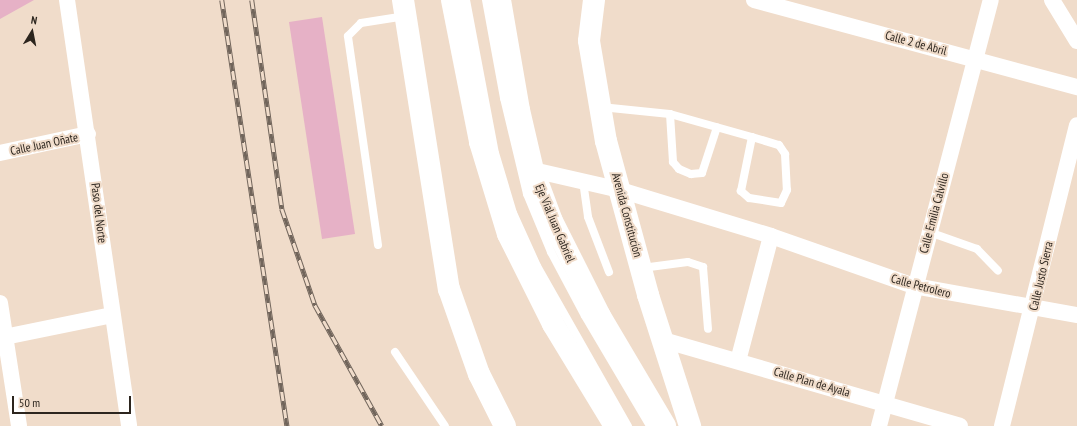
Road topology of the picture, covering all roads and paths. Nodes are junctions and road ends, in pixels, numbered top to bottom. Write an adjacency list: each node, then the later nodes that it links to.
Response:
1 (67, 0): 19 (street, Paso del Norte)
2 (452, 0): 46 (main road)
3 (466, 0): 47 (lane)
4 (486, 0): 48 (lane)
5 (500, 0): 22 (main road, Eje Vial Juan Gabriel)
6 (594, 0): 15 (main road, Avenida Constitución)
7 (754, 0): 10 (street, Calle 2 de Abril)
8 (991, 0): 13 (street, Calle Emilia Calvillo)
9 (1052, 0): 12 (street)
10 (789, 4): 13 (street, Calle 2 de Abril)
11 (404, 8): 27 (lane); 45 (main road)
12 (1077, 41)
13 (975, 59): 14 (street, Calle 2 de Abril); 25 (street, Calle Emilia Calvillo)
14 (1077, 87)
15 (599, 107): 16 (lane); 24 (main road, Avenida Constitución)
16 (670, 114): 18 (lane); 18 (lane)
17 (1077, 125): 33 (street, Calle Justo Sierra)
18 (717, 127): 20 (lane)
19 (88, 134): 21 (street, Calle Juan Oñate); 34 (street, Paso del Norte)
20 (752, 137): 20 (lane)
21 (0, 153)
22 (533, 170): 23 (street, Calle Petrolero); 49 (main road, Eje Vial Juan Gabriel)
23 (583, 181): 24 (street, Calle Petrolero); 30 (lane)
24 (620, 190): 26 (street, Calle Petrolero); 28 (main road, Avenida Constitución)
25 (929, 232): 29 (lane); 31 (street, Calle Emilia Calvillo)
26 (771, 236): 31 (street, Calle Petrolero); 40 (street)
27 (378, 245)
28 (641, 268): 36 (lane); 38 (main road, Avenida Constitución)
29 (998, 271)
30 (608, 272)
31 (914, 286): 33 (street, Calle Petrolero); 41 (street, Calle Emilia Calvillo)
32 (0, 303): 37 (street)
33 (1033, 309): 35 (street, Calle Petrolero); 53 (street, Calle Justo Sierra)
34 (112, 315): 37 (street); 43 (street, Paso del Norte)
35 (1077, 315)
36 (708, 329)
37 (3, 338): 42 (street)
38 (663, 340): 40 (street, Calle Plan de Ayala); 50 (main road, Avenida Constitución)
39 (395, 352): 44 (lane)
40 (738, 361): 41 (street, Calle Plan de Ayala)
41 (885, 404): 51 (street, Calle Emilia Calvillo); 52 (street, Calle Plan de Ayala)
42 (19, 426)
43 (129, 426)
44 (445, 426)
45 (505, 426)
46 (615, 426)
47 (628, 426)
48 (650, 426)
49 (665, 426)
50 (690, 426)
51 (879, 426)
52 (960, 426)
53 (1002, 426)

